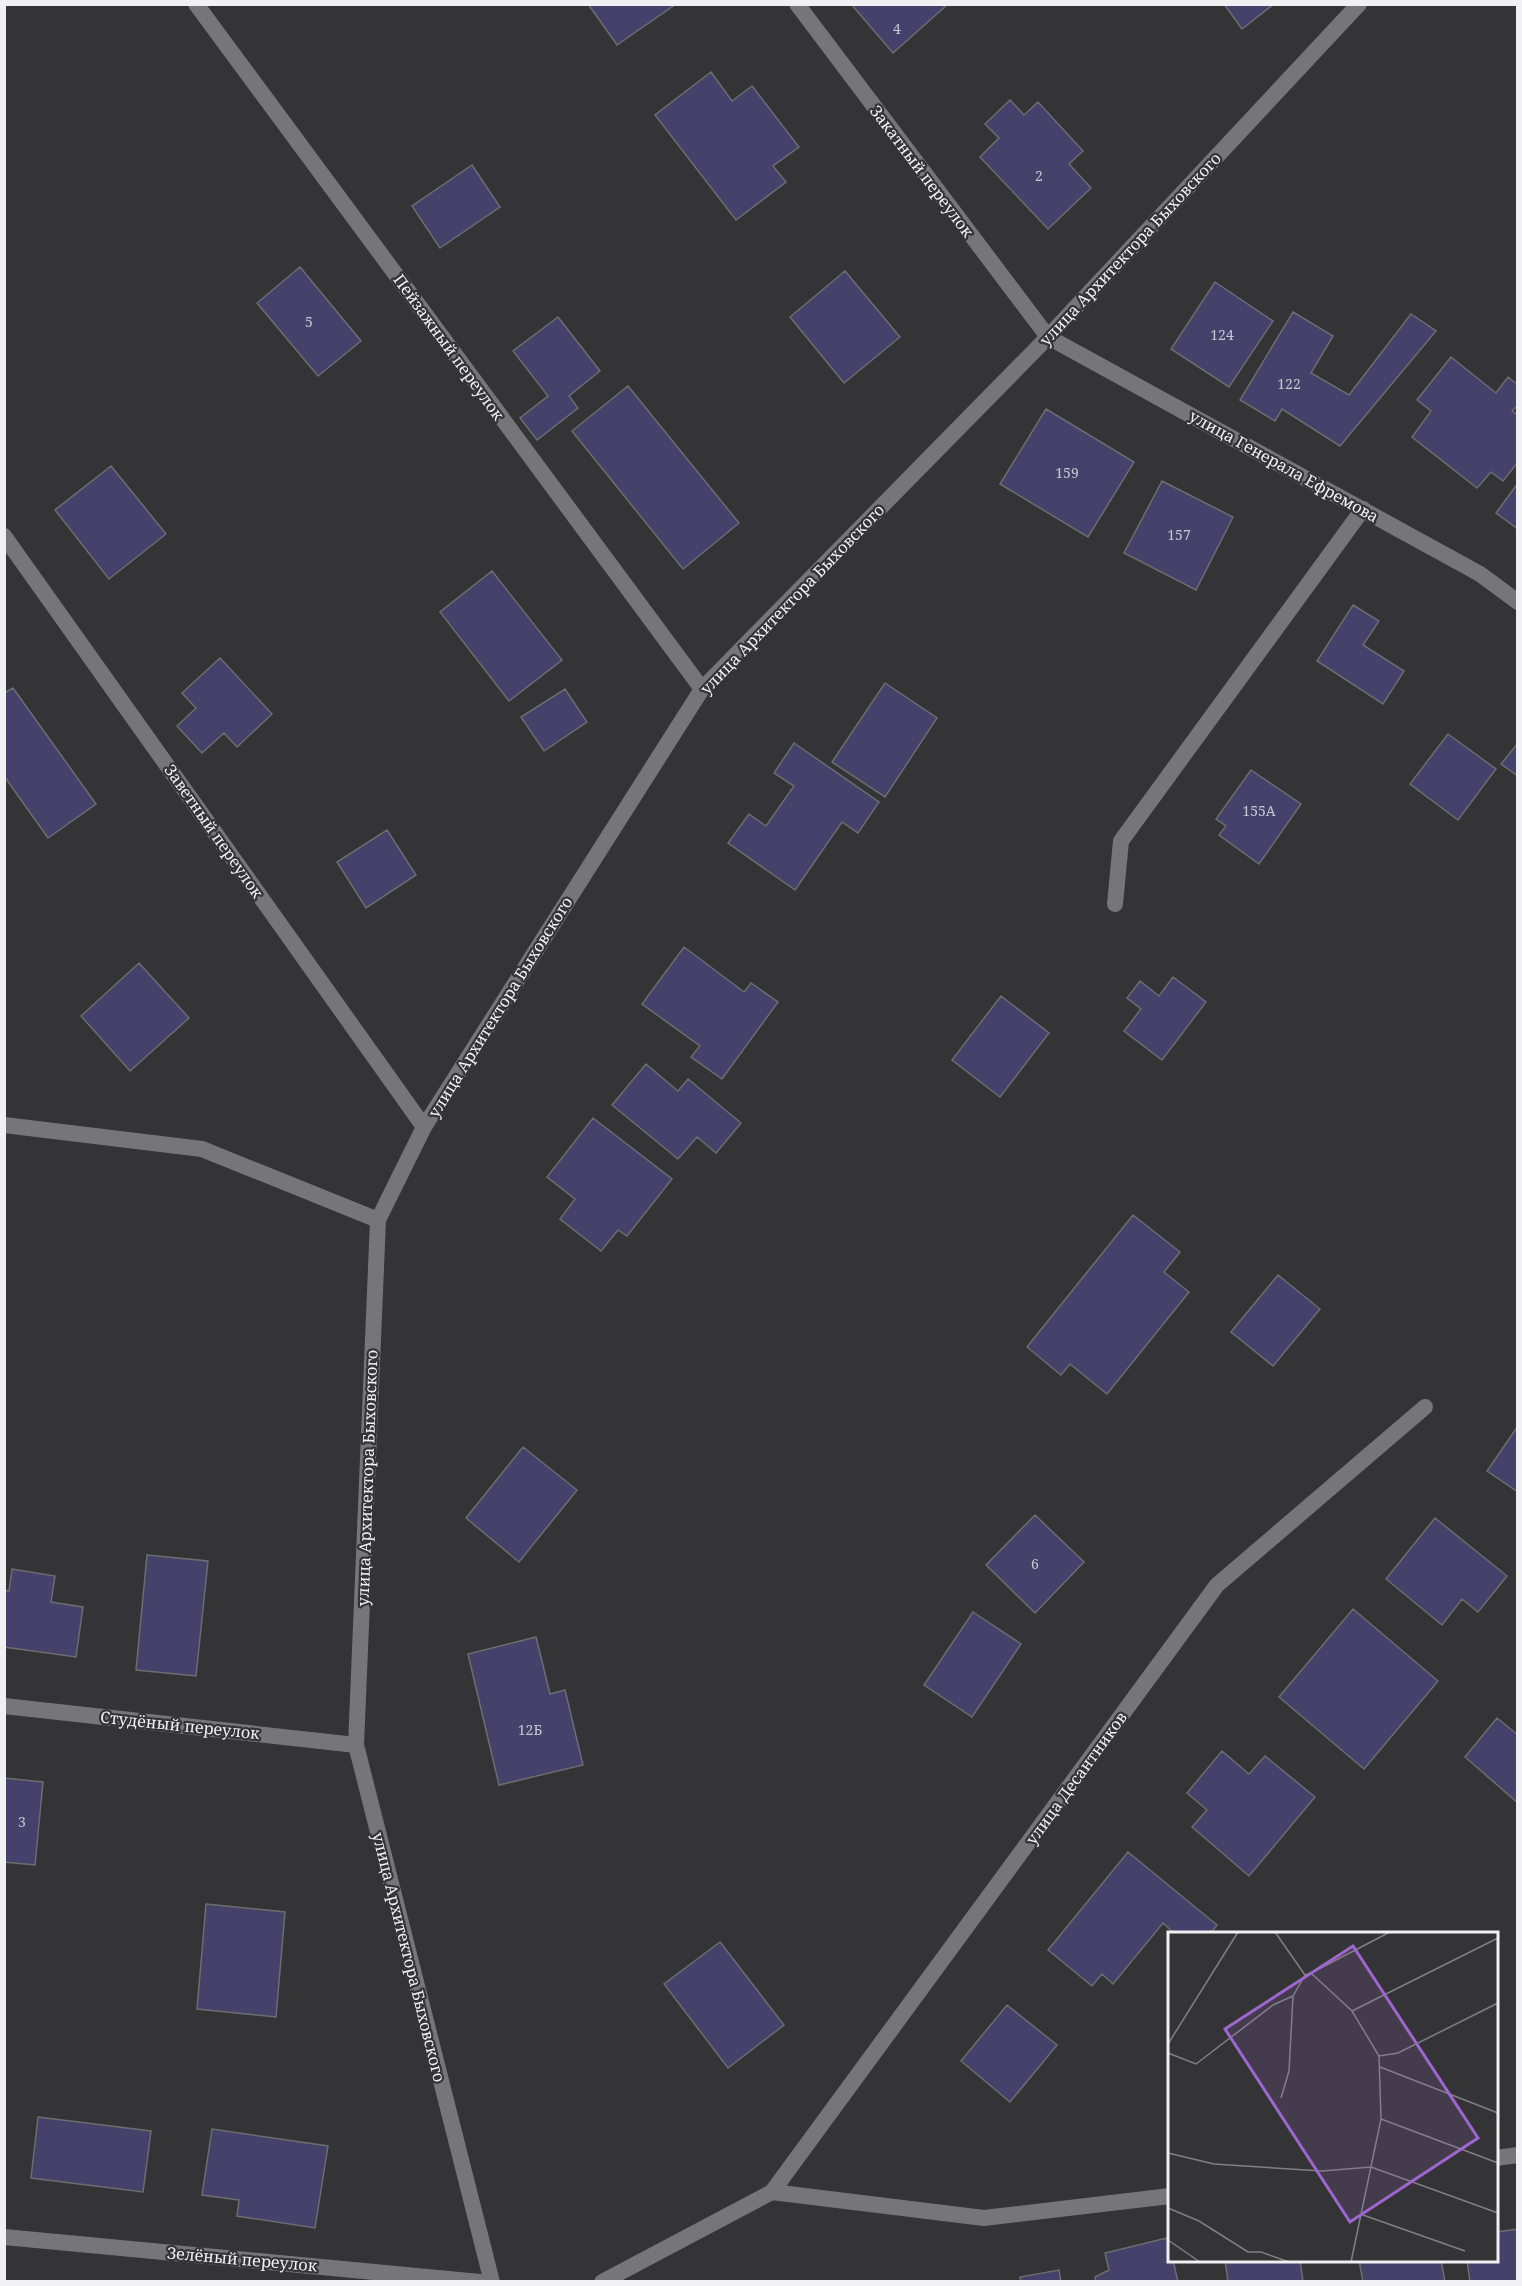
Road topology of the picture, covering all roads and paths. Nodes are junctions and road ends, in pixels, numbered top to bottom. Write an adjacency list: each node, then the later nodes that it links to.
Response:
1 (196, 4): 8 (street, Пейзажный переулок)
2 (797, 4): 4 (street, Закатный переулок)
3 (1359, 4): 4 (street, улица Архитектора Быховского)
4 (1048, 337): 5 (street, улица Генерала Ефремова); 8 (street, улица Архитектора Быховского)
5 (1364, 509): 7 (street, улица Генерала Ефремова); 9 (street)
6 (4, 536): 11 (street, Заветный переулок)
7 (1518, 602)
8 (702, 689): 11 (street, улица Архитектора Быховского)
9 (1115, 904)
10 (4, 1125): 12 (street)
11 (424, 1127): 12 (street, улица Архитектора Быховского)
12 (378, 1220): 15 (street, улица Архитектора Быховского)
13 (1425, 1407): 18 (street, улица Десантников)
14 (4, 1706): 15 (street, Студёный переулок)
15 (356, 1745): 22 (street, улица Архитектора Быховского)
16 (1518, 2155): 17 (street)
17 (1498, 2158)
18 (772, 2193): 19 (street); 23 (street)
19 (1168, 2196)
20 (4, 2236): 21 (street, Зелёный переулок)
21 (480, 2282)
22 (492, 2282)
23 (602, 2282)

